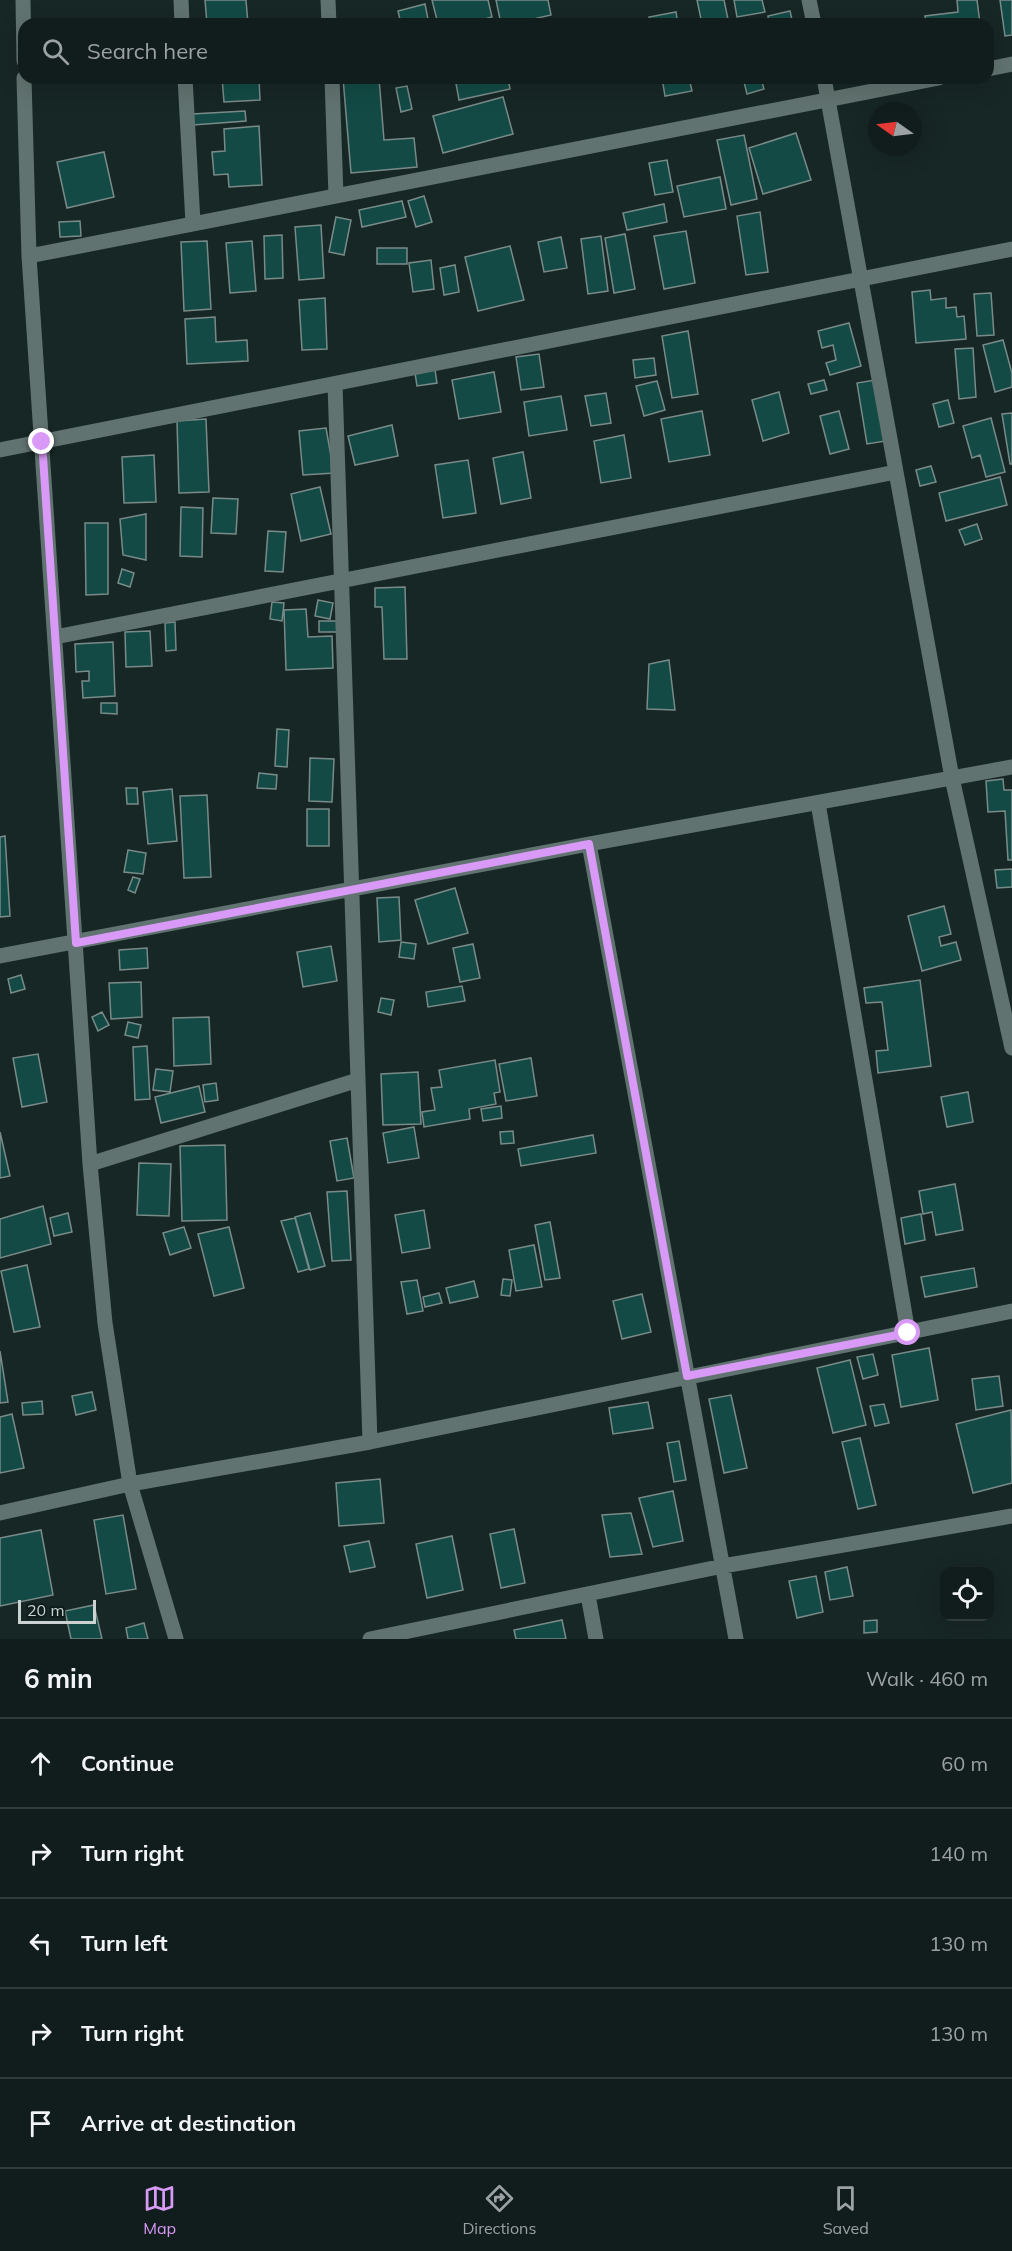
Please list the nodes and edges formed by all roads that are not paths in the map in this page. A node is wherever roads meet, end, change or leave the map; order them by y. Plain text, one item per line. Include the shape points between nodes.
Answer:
1 (22, 0) edge
2 (181, 0) edge
3 (328, 0) edge
4 (809, 0) edge
5 (23, 18) edge
6 (182, 18) edge
7 (329, 18) edge
8 (813, 18) edge
9 (1012, 64) edge
10 (994, 68) edge
11 (24, 84) edge
12 (185, 84) edge
13 (332, 84) edge
14 (825, 84) edge
15 (909, 84) edge
16 (828, 100) junction
17 (336, 196) junction
18 (193, 224) junction
19 (1012, 249) edge
20 (29, 256) junction
21 (861, 279) junction
22 (335, 384) junction
23 (42, 442) junction
24 (0, 450) edge
25 (896, 472) junction
26 (340, 580) junction
27 (55, 637) junction
28 (1012, 767) edge
29 (952, 778) junction
30 (818, 803) junction
31 (589, 844) junction
32 (351, 891) junction
33 (76, 943) junction
34 (0, 956) edge
35 (1012, 1048) edge
36 (358, 1080) junction
37 (90, 1164) junction
38 (1012, 1311) edge
39 (908, 1333) junction
40 (687, 1376) junction
41 (370, 1442) junction
42 (130, 1484) junction
43 (0, 1513) edge
44 (1012, 1516) edge
45 (723, 1566) junction
46 (588, 1595) junction
47 (176, 1639) edge
48 (370, 1639) edge
49 (596, 1639) edge
50 (736, 1639) edge

1 - 5 street
2 - 6 street
3 - 7 street
4 - 8 street
9 - 10 street
11 - 20 street
12 - 18 street
13 - 17 street
14 - 16 street
15 - 16 street
16 - 17 street
16 - 21 street
17 - 18 street
18 - 20 street
19 - 21 street
20 - 23 street
21 - 22 street
21 - 25 street
22 - 23 street
22 - 26 street
23 - 24 street
23 - 27 street
25 - 26 street
25 - 29 street
26 - 27 street
26 - 32 street
27 - 33 street
28 - 29 street
29 - 30 street
29 - 35 street
30 - 31 street
30 - 39 street
31 - 32 street
31 - 40 street
32 - 33 street
32 - 36 street
33 - 34 street
33 - 37 street
36 - 37 street
36 - 41 street
37 - 42 street via 105,1323
38 - 39 street
39 - 40 street
40 - 41 street
40 - 45 street
41 - 42 street
42 - 43 street
42 - 47 street
44 - 45 street
45 - 46 street
45 - 50 street
46 - 48 street
46 - 49 street

